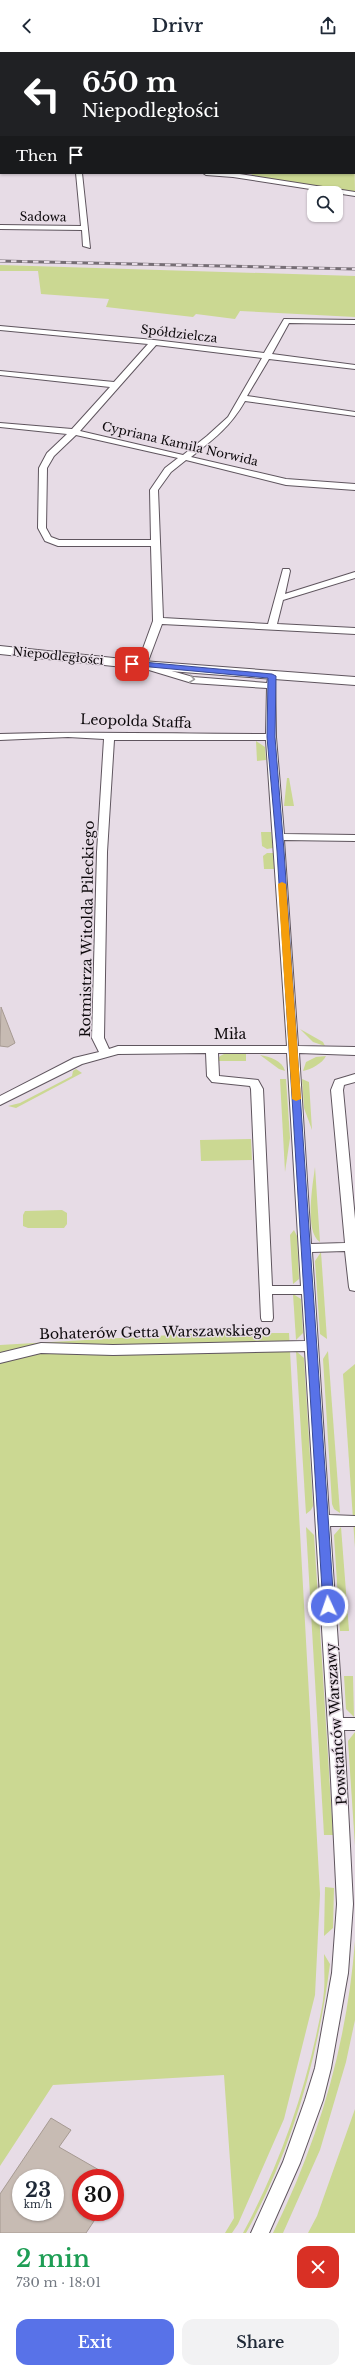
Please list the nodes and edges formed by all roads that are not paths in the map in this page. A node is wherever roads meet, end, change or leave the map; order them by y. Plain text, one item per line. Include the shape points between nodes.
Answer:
1 (79, 174) edge
2 (220, 174) edge
3 (355, 194) edge
4 (0, 227) edge
5 (85, 228) junction
6 (87, 246) dead end
7 (355, 322) edge
8 (0, 328) edge
9 (154, 342) junction
10 (265, 357) junction
11 (355, 367) edge
12 (0, 373) edge
13 (116, 386) junction
14 (242, 398) junction
15 (355, 414) edge
16 (0, 425) edge
17 (74, 432) junction
18 (184, 458) junction
19 (355, 487) edge
20 (156, 543) junction
21 (286, 571) dead end
22 (355, 575) edge
23 (280, 598) junction
24 (158, 621) junction
25 (272, 627) junction
26 (355, 631) edge
27 (0, 650) edge
28 (142, 665) junction
29 (272, 681) junction
30 (355, 681) edge
31 (0, 737) edge
32 (109, 737) junction
33 (271, 737) junction
34 (279, 838) junction
35 (355, 838) edge
36 (212, 1049) junction
37 (292, 1050) junction
38 (355, 1051) edge
39 (105, 1052) junction
40 (355, 1078) edge
41 (0, 1101) edge
42 (352, 1247) junction
43 (306, 1248) junction
44 (355, 1287) edge
45 (267, 1290) junction
46 (308, 1290) junction
47 (267, 1318) dead end
48 (312, 1346) junction
49 (0, 1358) edge
50 (323, 1520) junction
51 (355, 1521) edge
52 (336, 1724) junction
53 (355, 1724) edge
54 (260, 2233) edge

1 - 5 street, Sadowa
2 - 3 street
4 - 5 street, Sadowa
5 - 6 street, Sadowa
7 - 10 street via 287,321
8 - 9 street, Spółdzielcza
9 - 10 street, Spółdzielcza
9 - 13 street
10 - 11 street, Spółdzielcza
10 - 14 street
12 - 13 street
13 - 17 street
14 - 15 street
14 - 18 street via 231,418
16 - 17 street, Cypriana Kamila Norwida
17 - 18 street, Cypriana Kamila Norwida
17 - 20 street via 50,455 44,468 42,528 48,539 58,543 77,544
18 - 19 street, Cypriana Kamila Norwida via 286,482
18 - 20 street via 159,480 154,490
20 - 24 street
21 - 23 street
22 - 23 street
23 - 25 street
24 - 25 street
24 - 28 street
25 - 26 street
27 - 28 street, Niepodległości
28 - 29 street, Niepodległości
29 - 30 street, Niepodległości
29 - 33 street, Powstańców Warszawy
31 - 32 street, Leopolda Staffa via 55,733
32 - 33 street, Leopolda Staffa
32 - 39 street, Rotmistrza Witolda Pileckiego via 102,852 98,1038
33 - 34 street, Powstańców Warszawy
34 - 35 street
34 - 37 street, Powstańców Warszawy
36 - 37 street, Miła
36 - 39 street, Miła
36 - 45 street via 213,1076 216,1079 246,1080 254,1082 256,1089
37 - 38 street, Miła
37 - 43 street, Powstańców Warszawy
39 - 41 street, Rotmistrza Witolda Pileckiego via 78,1061
40 - 42 street via 339,1083 337,1090
42 - 43 street
42 - 44 street
43 - 46 street, Powstańców Warszawy
45 - 46 street
45 - 47 street
46 - 48 street, Powstańców Warszawy
48 - 49 street, Bohaterów Getta Warszawskiego via 113,1350 41,1348
48 - 50 street, Powstańców Warszawy
50 - 51 street
50 - 52 street, Powstańców Warszawy
52 - 53 street
52 - 54 street, Powstańców Warszawy via 345,1904 340,1973 332,2029 314,2100 291,2163

